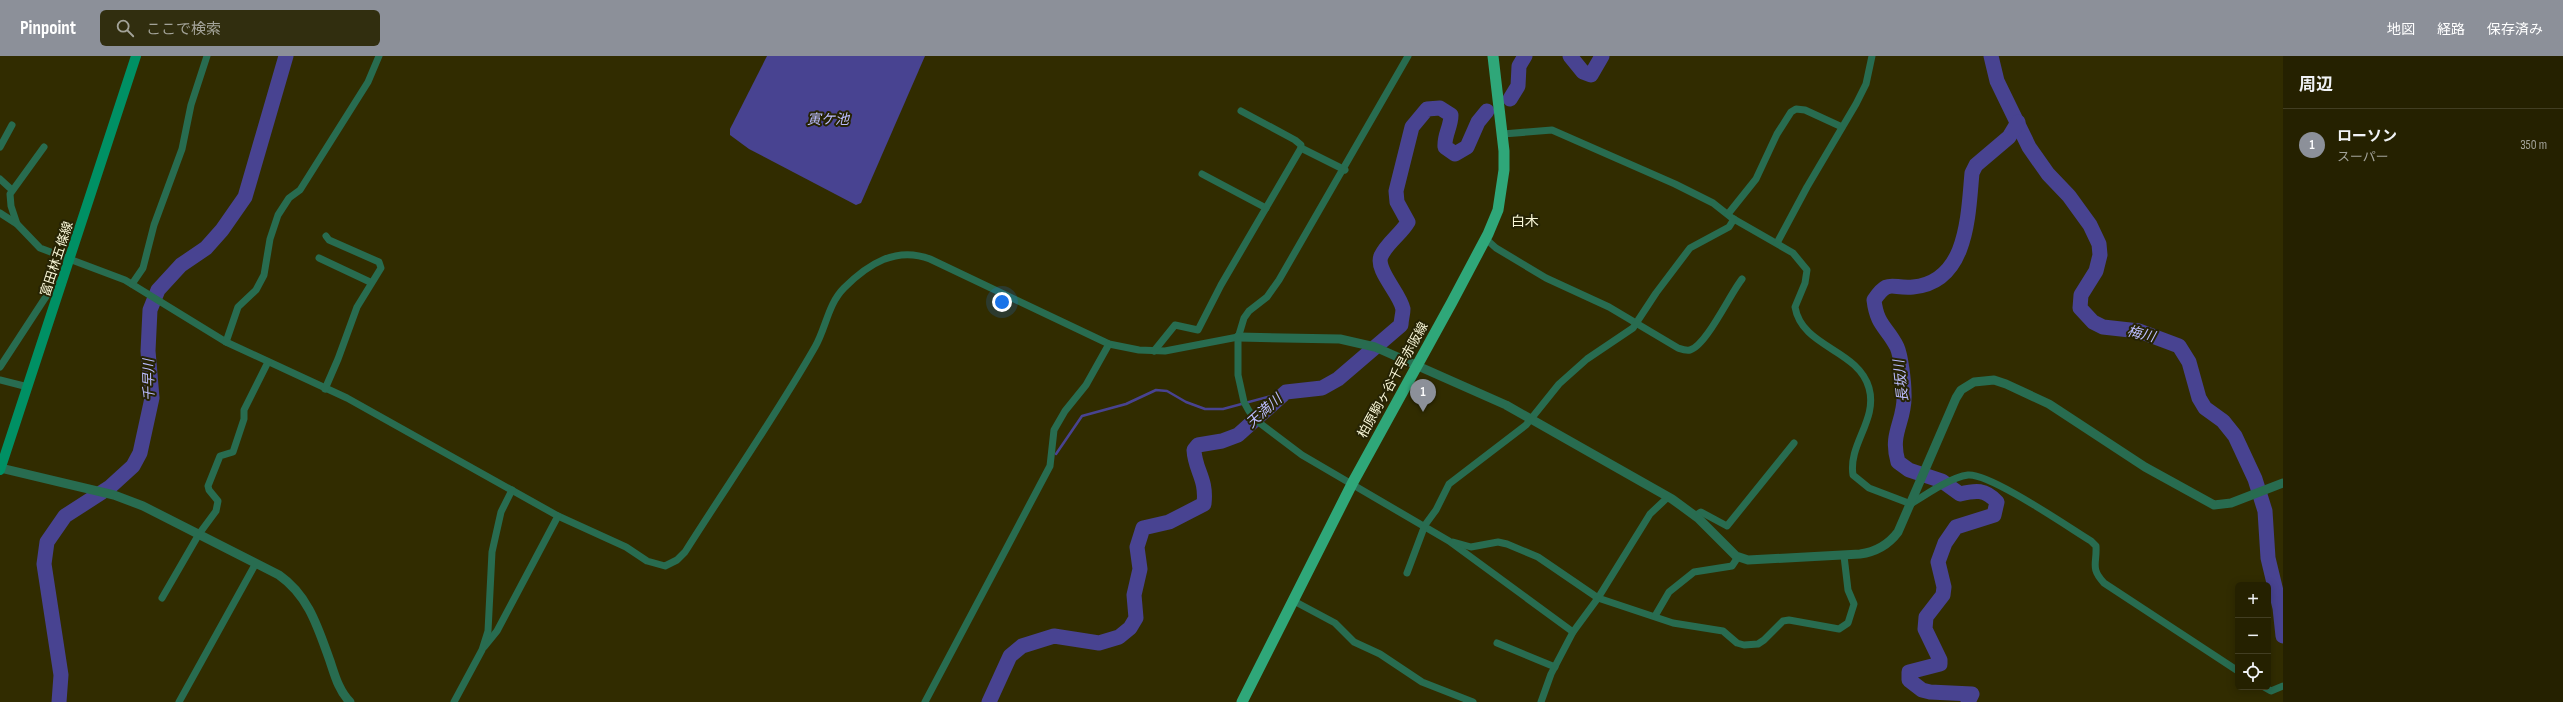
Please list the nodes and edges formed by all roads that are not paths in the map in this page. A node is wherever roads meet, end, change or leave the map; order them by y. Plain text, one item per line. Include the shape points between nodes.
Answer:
1 (136, 56) edge
2 (207, 56) edge
3 (379, 56) edge
4 (1408, 56) edge
5 (1493, 56) edge
6 (1872, 56) edge
7 (1241, 111) dead end
8 (12, 125) dead end
9 (1842, 127) junction
10 (1503, 134) junction
11 (44, 146) dead end
12 (0, 147) edge
13 (1301, 148) junction
14 (1345, 170) junction
15 (1202, 174) dead end
16 (0, 179) edge
17 (12, 190) junction
18 (1266, 208) junction
19 (0, 213) edge
20 (1728, 214) junction
21 (1734, 219) junction
22 (17, 224) junction
23 (326, 236) dead end
24 (1486, 239) junction
25 (1777, 244) junction
26 (319, 258) dead end
27 (71, 259) junction
28 (1742, 278) dead end
29 (370, 282) junction
30 (62, 284) junction
31 (135, 286) junction
32 (1636, 324) junction
33 (1238, 336) junction
34 (226, 342) junction
35 (1109, 344) junction
36 (1154, 351) junction
37 (268, 362) junction
38 (1416, 366) junction
39 (0, 368) edge
40 (0, 380) edge
41 (28, 387) junction
42 (325, 389) junction
43 (1532, 420) junction
44 (1794, 443) dead end
45 (0, 469) edge
46 (1353, 482) junction
47 (2281, 484) edge
48 (512, 490) junction
49 (1668, 497) junction
50 (1910, 504) junction
51 (558, 516) junction
52 (1695, 516) junction
53 (1424, 525) junction
54 (199, 534) junction
55 (1449, 541) junction
56 (1738, 556) junction
57 (1844, 556) junction
58 (256, 563) junction
59 (1407, 573) dead end
60 (162, 598) dead end
61 (1598, 598) junction
62 (1292, 600) junction
63 (1655, 616) junction
64 (1573, 632) junction
65 (1497, 643) dead end
66 (482, 650) junction
67 (1555, 667) junction
68 (2235, 669) edge
69 (2280, 687) edge
70 (2269, 690) edge
71 (179, 702) edge
72 (350, 702) edge
73 (454, 702) edge
74 (925, 702) edge
75 (1242, 702) edge
76 (1473, 702) edge
77 (1541, 702) edge

1 - 27 main road, 富田林五條線
2 - 31 street via 182,149
3 - 34 street via 368,82 300,190 289,198 278,215 270,239 264,275 256,290 238,307
4 - 14 street
5 - 10 main road, 柏原駒ヶ谷千早赤阪線
6 - 9 street via 1866,84
7 - 13 street via 1295,140
8 - 12 street
9 - 20 street via 1805,110 1796,109 1791,112 1777,134 1756,178
9 - 25 street
10 - 20 street via 1552,130 1675,184 1713,203
10 - 24 main road, 柏原駒ヶ谷千早赤阪線 via 1502,190 1498,210
11 - 17 street
13 - 14 street
13 - 18 street
14 - 33 street via 1279,280 1267,297 1249,310
15 - 18 street
16 - 17 street
17 - 22 street via 11,206
18 - 36 street via 1198,330 1175,325
19 - 22 street
20 - 21 street
21 - 25 street
21 - 32 street via 1729,227 1690,248
22 - 27 street via 40,248
23 - 29 street via 329,240 379,262 380,268
24 - 32 street via 1496,248 1546,278 1609,307
24 - 38 main road, 柏原駒ヶ谷千早赤阪線
25 - 50 street via 1800,259 1807,270 1805,283 1795,307 1800,323 1819,341 1845,356 1860,370 1869,387 1872,405 1850,462 1853,475 1869,488
26 - 29 street
27 - 30 main road, 富田林五條線
27 - 31 street
28 - 32 street via 1707,334 1696,347 1688,351 1678,348 1650,329
29 - 42 street via 357,306
30 - 39 street via 56,284 49,292
30 - 41 main road, 富田林五條線
31 - 34 street
32 - 43 street via 1601,348 1559,384
33 - 36 street
33 - 38 street via 1350,340 1375,347
33 - 46 street via 1238,375 1244,402 1249,411 1302,455
34 - 37 street
35 - 36 street
35 - 51 street via 930,259 915,255 889,256 872,264 838,296 815,347 685,552 677,560 665,566 656,564 626,547
35 - 74 street via 1086,385 1065,411 1054,430 1050,466
37 - 42 street
37 - 54 street via 244,410 244,419 233,452 220,456 208,486 218,501 216,511
38 - 43 street via 1494,399
38 - 46 main road, 柏原駒ヶ谷千早赤阪線
40 - 41 street
41 - 45 main road, 富田林五條線
42 - 48 street via 397,425
43 - 49 street
43 - 53 street via 1454,478
44 - 52 street via 1727,526 1701,512
45 - 54 street via 114,495 143,506
46 - 53 street
46 - 62 main road, 柏原駒ヶ谷千早赤阪線
47 - 50 street via 2231,503 2214,505 2145,467 2049,404 1994,380 1974,382 1961,390
48 - 51 street
48 - 66 street via 501,512 493,546 488,631
49 - 52 street
49 - 61 street via 1650,514
50 - 57 street via 1898,532 1888,543 1870,553
50 - 68 street via 1967,475 1988,479 2091,541 2096,546 2096,573 2104,583
51 - 66 street via 497,631
52 - 56 street
53 - 55 street
53 - 59 street
54 - 58 street
54 - 60 street
55 - 61 street via 1471,546 1498,542 1507,544 1538,557
55 - 64 street
56 - 57 street via 1758,561
56 - 63 street via 1732,566 1694,572 1669,592
57 - 63 street via 1848,590 1854,604 1848,623 1839,629 1789,620 1784,621 1758,644 1744,645 1737,643 1723,631 1674,623
58 - 71 street
58 - 72 street via 290,583 302,596 313,615 336,681
61 - 63 street
61 - 64 street
62 - 75 main road, 柏原駒ヶ谷千早赤阪線
62 - 76 street via 1335,623 1354,642 1387,658 1422,682
64 - 67 street
65 - 67 street
66 - 73 street
67 - 77 street
69 - 70 street

